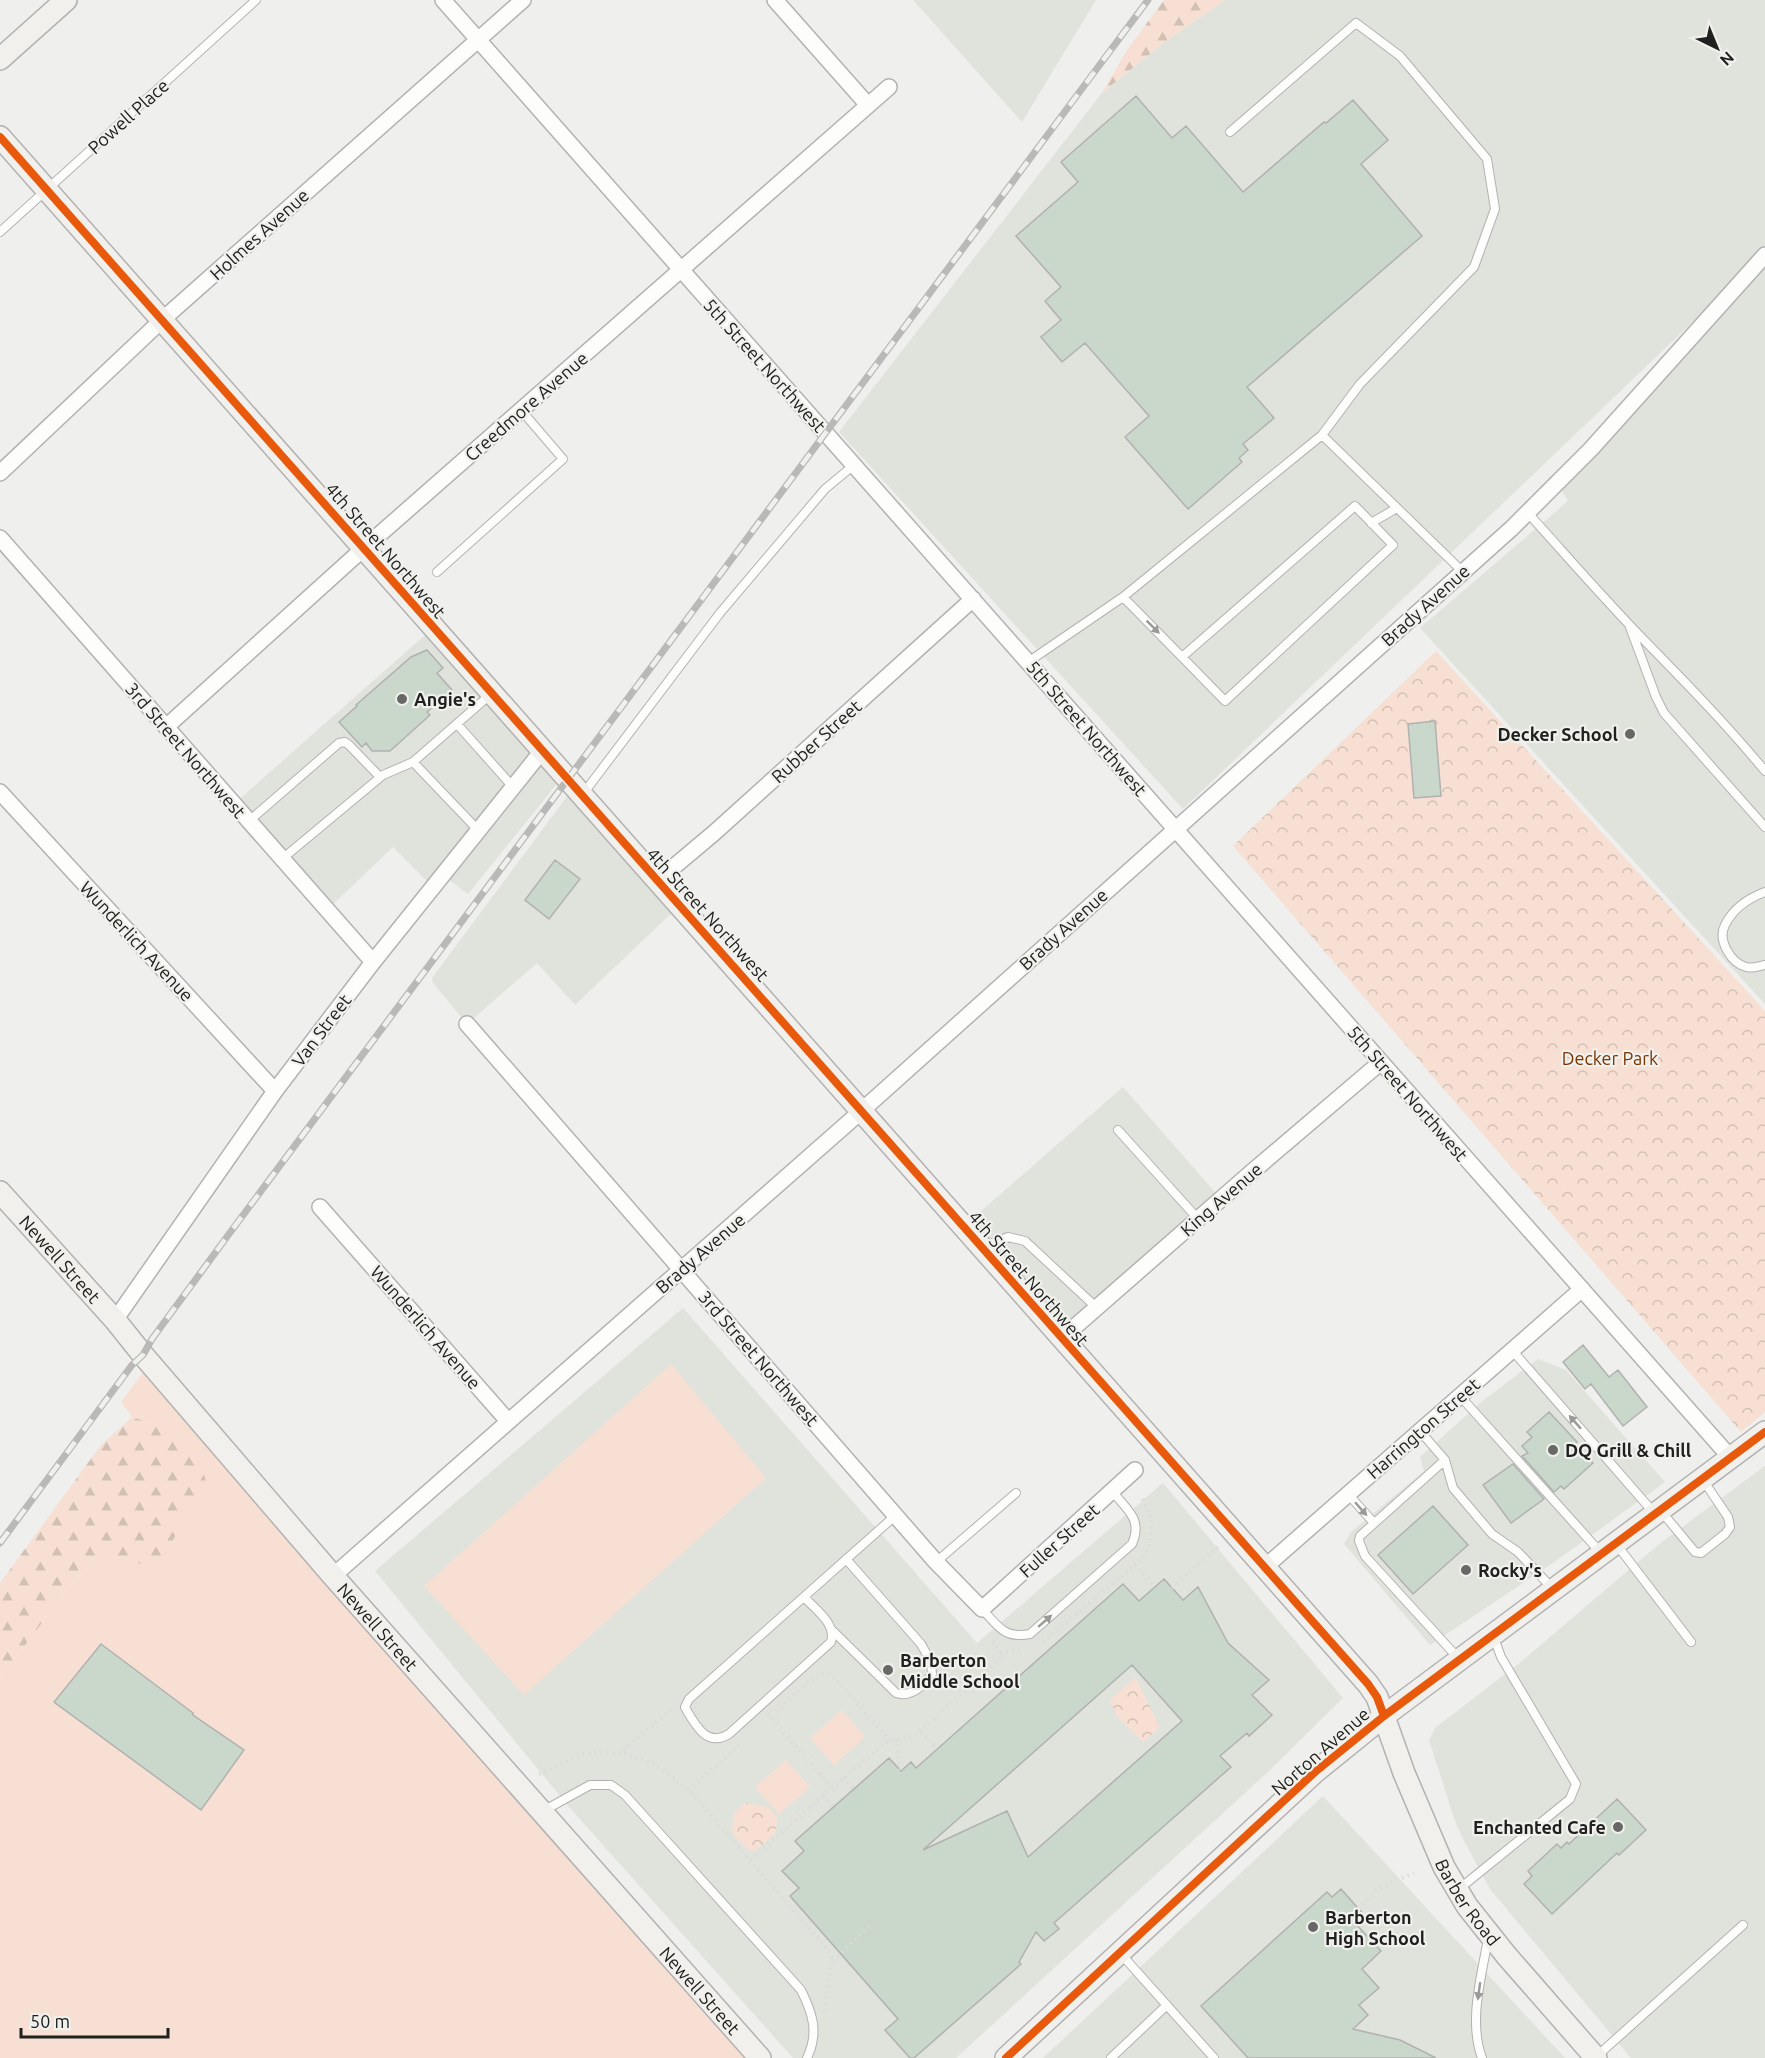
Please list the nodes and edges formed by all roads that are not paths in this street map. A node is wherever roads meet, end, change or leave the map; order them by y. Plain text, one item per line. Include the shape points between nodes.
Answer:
1 (66, 0) edge
2 (256, 0) edge
3 (443, 0) edge
4 (522, 0) edge
5 (775, 0) edge
6 (477, 39) junction
7 (0, 59) edge
8 (888, 87) dead end
9 (867, 104) junction
10 (1230, 132) dead end
11 (0, 137) edge
12 (46, 190) junction
13 (0, 232) edge
14 (1765, 255) edge
15 (681, 270) junction
16 (162, 320) junction
17 (521, 410) junction
18 (1322, 435) junction
19 (854, 465) junction
20 (0, 473) edge
21 (1397, 508) junction
22 (1527, 512) junction
23 (1371, 523) junction
24 (0, 538) edge
25 (364, 548) junction
26 (437, 572) dead end
27 (1463, 572) junction
28 (1123, 597) junction
29 (973, 599) junction
30 (1629, 623) junction
31 (1182, 657) junction
32 (1028, 662) junction
33 (492, 693) junction
34 (457, 724) junction
35 (166, 727) junction
36 (542, 751) junction
37 (412, 762) junction
38 (1765, 771) edge
39 (380, 777) junction
40 (513, 788) junction
41 (0, 792) edge
42 (582, 795) junction
43 (249, 821) junction
44 (1765, 827) edge
45 (1175, 829) junction
46 (479, 831) junction
47 (282, 859) junction
48 (658, 880) junction
49 (1765, 892) edge
50 (373, 962) junction
51 (1765, 965) edge
52 (467, 1024) dead end
53 (1381, 1062) junction
54 (275, 1091) junction
55 (862, 1110) junction
56 (1118, 1130) dead end
57 (0, 1192) edge
58 (320, 1207) dead end
59 (1198, 1219) junction
60 (985, 1250) junction
61 (681, 1270) junction
62 (1581, 1289) junction
63 (1097, 1308) junction
64 (116, 1320) junction
65 (1062, 1338) junction
66 (1512, 1350) junction
67 (1460, 1396) junction
68 (508, 1421) junction
69 (1420, 1431) junction
70 (1765, 1432) edge
71 (1730, 1457) junction
72 (1445, 1460) junction
73 (1135, 1470) dead end
74 (1702, 1479) junction
75 (1112, 1491) junction
76 (1016, 1494) dead end
77 (1348, 1494) junction
78 (1657, 1512) junction
79 (896, 1515) junction
80 (1374, 1523) junction
81 (1609, 1549) junction
82 (846, 1559) junction
83 (936, 1562) junction
84 (1265, 1567) junction
85 (333, 1576) junction
86 (1554, 1590) junction
87 (804, 1597) junction
88 (982, 1609) junction
89 (832, 1630) junction
90 (1493, 1634) junction
91 (1691, 1642) dead end
92 (1460, 1660) junction
93 (1384, 1716) junction
94 (542, 1812) junction
95 (1458, 1890) junction
96 (1743, 1925) dead end
97 (1489, 1934) junction
98 (1120, 1953) junction
99 (1167, 2005) junction
100 (760, 2058) edge
101 (807, 2058) edge
102 (1006, 2058) edge
103 (1111, 2058) edge
104 (1214, 2058) edge
105 (1482, 2058) edge
106 (1596, 2058) edge

1 - 7 street
2 - 12 lane, Powell Place
3 - 6 street, 5th Street Northwest
4 - 6 street, Holmes Avenue
5 - 9 street
6 - 15 street, 5th Street Northwest
6 - 16 street, Holmes Avenue
8 - 9 street, Creedmore Avenue
9 - 15 street, Creedmore Avenue
10 - 18 lane via 1356,23 1400,56 1487,159 1496,209 1474,267 1360,384
11 - 12 street, 4th Street Northwest
12 - 13 lane, Powell Place
12 - 16 street, 4th Street Northwest
14 - 22 street, Brady Avenue via 1591,449
15 - 17 street, Creedmore Avenue
15 - 19 street, 5th Street Northwest
16 - 20 street, Holmes Avenue
16 - 25 street, 4th Street Northwest
17 - 25 street, Creedmore Avenue
17 - 26 lane via 563,459
18 - 21 lane
18 - 28 lane
19 - 29 street, 5th Street Northwest
19 - 42 lane via 825,489 720,613
21 - 23 lane
21 - 27 lane
22 - 27 street, Brady Avenue
22 - 30 lane
23 - 31 lane via 1354,506
23 - 31 lane via 1393,545 1225,701
24 - 35 street, 3rd Street Northwest
25 - 33 street, 4th Street Northwest
25 - 35 street, Creedmore Avenue
27 - 45 street, Brady Avenue
28 -> 31 lane
28 - 32 lane
29 - 32 street, 5th Street Northwest
29 - 48 street, Rubber Street
30 - 38 lane
30 - 44 lane via 1664,713
32 - 45 street, 5th Street Northwest
33 - 34 lane
33 - 36 street, 4th Street Northwest
34 - 37 lane
34 - 40 lane
35 - 43 street, 3rd Street Northwest
36 - 40 street, Van Street
36 - 42 street, 4th Street Northwest
37 - 39 lane
37 - 46 lane
39 - 43 lane via 349,745 339,743
39 - 47 lane
40 - 46 street, Van Street
41 - 54 street, Wunderlich Avenue
42 - 48 street, 4th Street Northwest
43 - 47 street, 3rd Street Northwest
45 - 53 street, 5th Street Northwest
45 - 55 street, Brady Avenue
46 - 50 street, Van Street
47 - 50 street, 3rd Street Northwest
48 - 55 street, 4th Street Northwest
49 - 51 lane via 1738,907 1723,927 1724,947 1736,962 1748,968
50 - 54 street, Van Street
52 - 61 street, 3rd Street Northwest
53 - 59 street, King Avenue
53 - 62 street, 5th Street Northwest
54 - 64 street, Van Street
55 - 60 street, 4th Street Northwest
55 - 61 street, Brady Avenue
56 - 59 lane
57 - 64 street, Newell Street
58 - 68 street, Wunderlich Avenue
59 - 63 street, King Avenue
60 - 63 lane via 1008,1237 1025,1241
60 - 65 street, 4th Street Northwest
61 - 68 street, Brady Avenue
61 - 79 street, 3rd Street Northwest
62 - 66 street, Harrington Street
62 - 71 street, 5th Street Northwest
63 - 65 street, King Avenue
64 - 85 street, Newell Street
65 - 84 street, 4th Street Northwest
66 - 67 street, Harrington Street
78 -> 66 lane
67 - 69 street, Harrington Street
67 - 81 lane
68 - 85 street, Brady Avenue
69 - 72 lane
69 - 77 street, Harrington Street
70 - 71 street, Norton Avenue
71 - 74 street, Norton Avenue
72 - 80 lane
72 - 86 lane via 1453,1488 1492,1534 1518,1552
73 - 75 street, Fuller Street
74 - 78 street, Norton Avenue
74 - 78 lane via 1728,1517 1730,1527 1701,1552 1695,1552
75 - 88 street, Fuller Street
88 -> 75 lane via 1004,1632 1017,1637 1030,1635 1132,1544 1136,1521
76 - 83 lane
77 -> 80 lane
77 - 84 street, Harrington Street
78 - 81 street, Norton Avenue
79 - 82 lane
79 - 83 street, 3rd Street Northwest
80 - 92 lane via 1360,1536 1365,1556
81 - 86 street, Norton Avenue
81 - 91 lane
82 - 87 lane
82 - 89 lane via 921,1644 931,1662 932,1674 915,1691 896,1693
83 - 88 street, 3rd Street Northwest
84 - 93 street, 4th Street Northwest via 1368,1684
85 - 94 street, Newell Street
86 - 90 street, Norton Avenue
87 - 89 lane
87 - 89 lane via 689,1699 685,1707 700,1729 714,1740 729,1734 825,1649 833,1636
90 - 92 street, Norton Avenue
90 - 95 lane via 1501,1657 1576,1785 1570,1799
92 - 93 street, Norton Avenue
93 - 95 street, Barber Road via 1444,1867
93 - 98 street, Norton Avenue via 1315,1773
94 - 100 street, Newell Street
94 - 101 lane via 590,1785 611,1785 625,1795 801,1990 815,2031
95 - 97 street, Barber Road
96 - 106 lane
97 -> 105 lane via 1476,2023 1476,2042
97 - 106 street, Barber Road
98 - 99 lane
98 - 102 street, Norton Avenue
99 - 103 lane
99 - 104 lane

